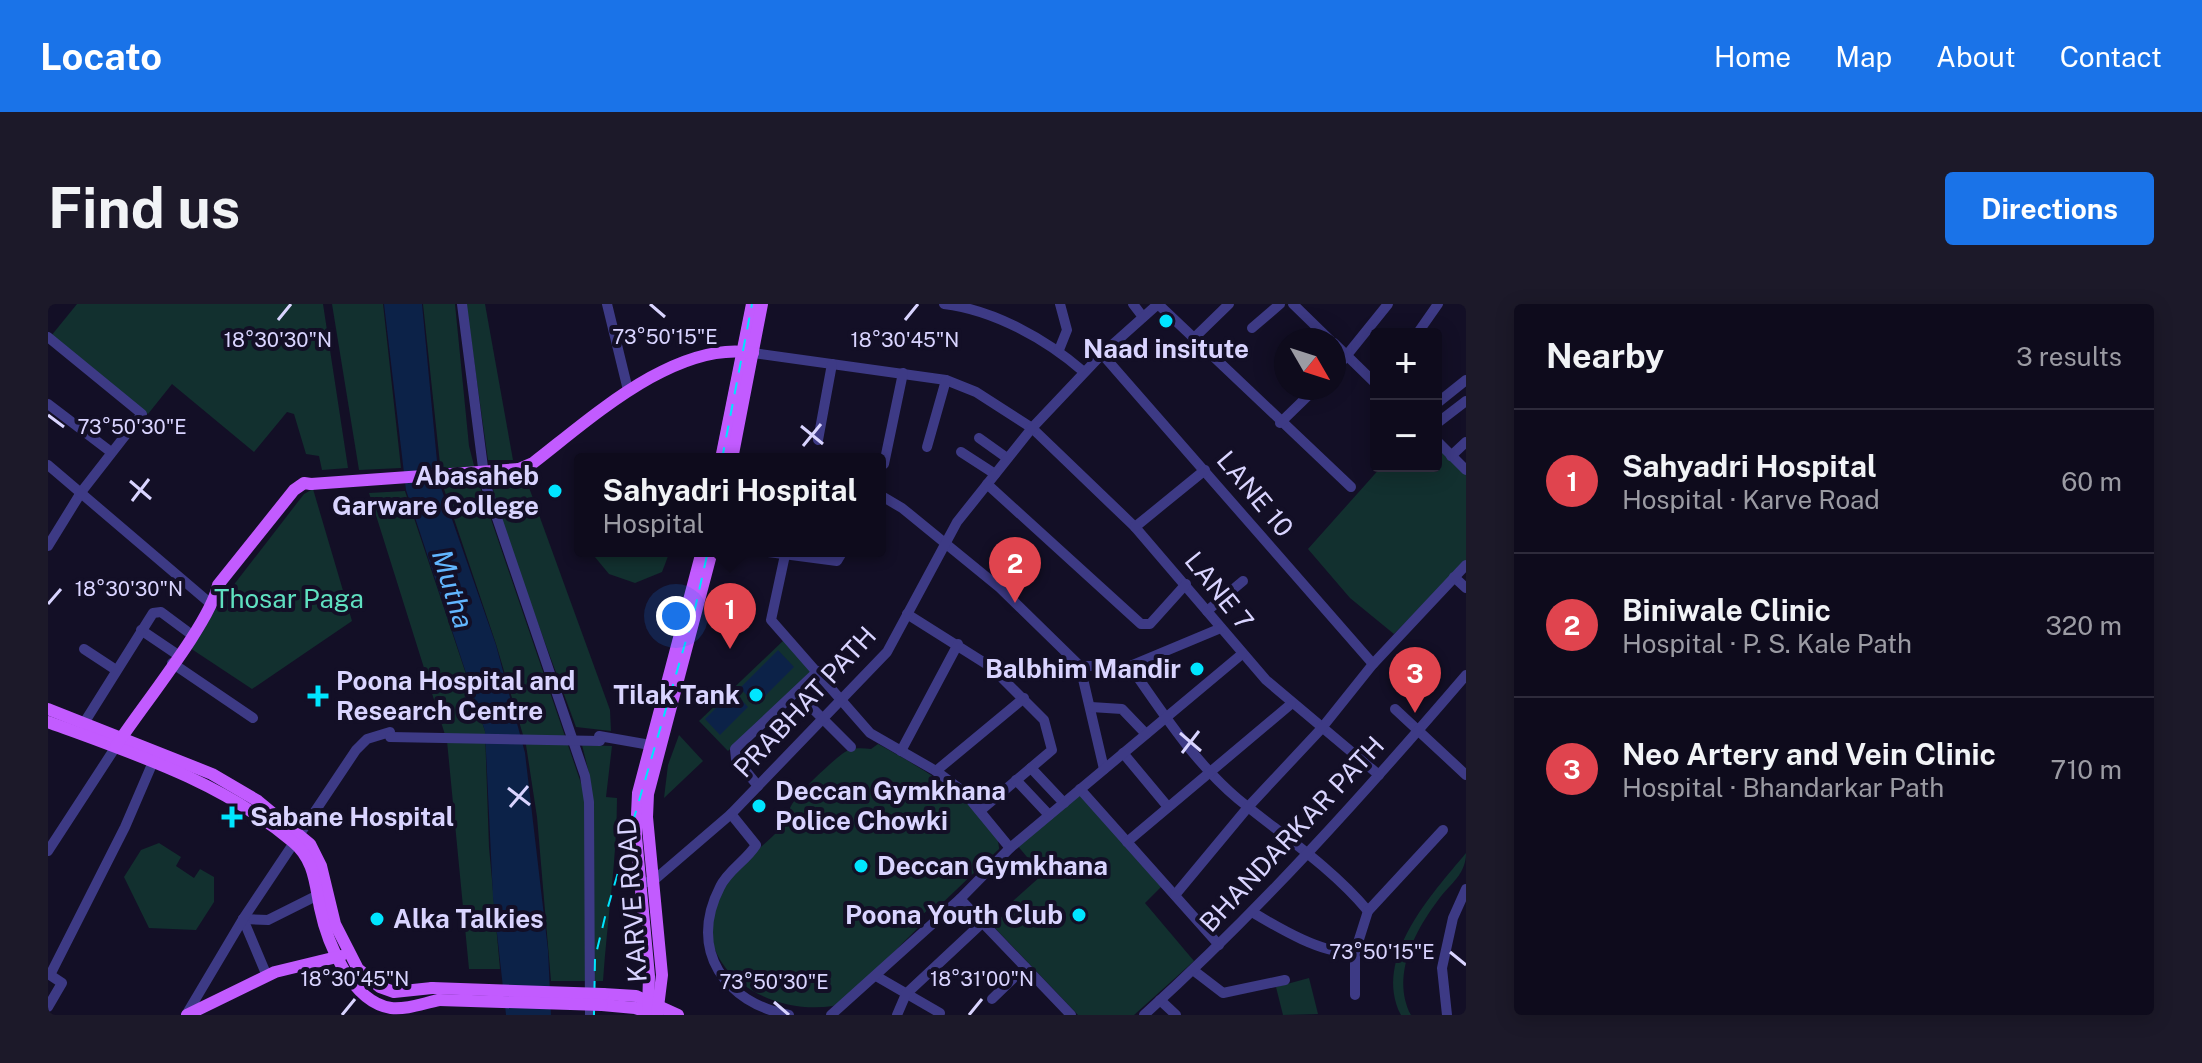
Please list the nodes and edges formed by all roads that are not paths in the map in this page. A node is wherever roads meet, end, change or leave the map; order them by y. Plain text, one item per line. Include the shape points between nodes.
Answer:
1 (462, 304) edge
2 (607, 304) edge
3 (752, 304) edge
4 (762, 304) edge
5 (944, 304) edge
6 (992, 304) edge
7 (1060, 304) edge
8 (1133, 304) edge
9 (1158, 304) edge
10 (1229, 304) edge
11 (1280, 304) edge
12 (1293, 304) edge
13 (1388, 304) edge
14 (1438, 304) edge
15 (1143, 317) junction
16 (997, 318) junction
17 (1252, 328) dead end
18 (1318, 328) edge
19 (1421, 328) edge
20 (48, 337) edge
21 (1193, 339) junction
22 (1059, 350) junction
23 (748, 352) junction
24 (1102, 354) junction
25 (1348, 357) joint
26 (832, 364) junction
27 (1084, 372) junction
28 (903, 373) junction
29 (1370, 378) edge
30 (946, 380) junction
31 (1466, 380) edge
32 (628, 390) junction
33 (1304, 400) edge
34 (1441, 400) edge
35 (1466, 401) edge
36 (48, 404) edge
37 (1442, 419) edge
38 (1280, 423) junction
39 (1032, 428) junction
40 (979, 438) dead end
41 (818, 440) dead end
42 (1466, 442) edge
43 (1442, 446) edge
44 (927, 447) dead end
45 (111, 452) junction
46 (961, 452) dead end
47 (723, 453) edge
48 (733, 453) edge
49 (886, 454) edge
50 (1451, 456) junction
51 (1007, 458) junction
52 (48, 465) edge
53 (1205, 470) junction
54 (1466, 470) edge
55 (995, 474) junction
56 (987, 484) junction
57 (1351, 487) dead end
58 (82, 491) junction
59 (886, 499) edge
60 (1135, 527) junction
61 (945, 542) junction
62 (48, 546) edge
63 (701, 557) edge
64 (711, 557) edge
65 (785, 557) edge
66 (1466, 565) edge
67 (1454, 577) junction
68 (1243, 581) dead end
69 (1186, 584) junction
70 (1466, 588) edge
71 (213, 599) junction
72 (1207, 611) junction
73 (907, 614) junction
74 (1221, 628) junction
75 (141, 630) junction
76 (192, 635) junction
77 (958, 644) junction
78 (84, 649) dead end
79 (1242, 654) junction
80 (175, 659) junction
81 (1373, 664) junction
82 (1080, 666) junction
83 (1130, 666) junction
84 (116, 670) junction
85 (818, 671) junction
86 (1465, 678) edge
87 (1024, 698) junction
88 (803, 699) dead end
89 (843, 701) junction
90 (1291, 704) junction
91 (1091, 707) junction
92 (48, 709) edge
93 (1395, 709) dead end
94 (253, 718) dead end
95 (1167, 719) junction
96 (823, 720) junction
97 (48, 722) edge
98 (84, 723) junction
99 (1321, 729) junction
100 (1418, 731) junction
101 (1146, 734) junction
102 (117, 744) junction
103 (851, 747) dead end
104 (653, 748) junction
105 (901, 751) junction
106 (1123, 753) junction
107 (153, 762) junction
108 (1031, 768) junction
109 (1104, 769) junction
110 (1210, 770) junction
111 (936, 771) junction
112 (1379, 775) junction
113 (1466, 775) edge
114 (1016, 780) junction
115 (758, 786) junction
116 (1080, 789) junction
117 (1064, 803) junction
118 (1249, 806) junction
119 (1168, 807) junction
120 (980, 811) junction
121 (731, 814) junction
122 (1049, 815) junction
123 (1443, 830) dead end
124 (297, 838) junction
125 (1127, 842) junction
126 (1010, 848) junction
127 (48, 851) edge
128 (1307, 855) junction
129 (647, 882) junction
130 (1466, 889) edge
131 (318, 895) junction
132 (1175, 895) junction
133 (960, 899) junction
134 (1368, 911) junction
135 (1252, 912) junction
136 (243, 919) junction
137 (982, 923) junction
138 (1219, 945) junction
139 (1355, 952) junction
140 (344, 960) junction
141 (1025, 967) junction
142 (1193, 970) junction
143 (655, 975) junction
144 (267, 976) junction
145 (876, 976) junction
146 (1285, 980) dead end
147 (394, 992) junction
148 (435, 994) junction
149 (906, 994) junction
150 (624, 995) junction
151 (1355, 995) dead end
152 (602, 999) junction
153 (992, 999) dead end
154 (1160, 1000) junction
155 (48, 1007) edge
156 (654, 1009) edge
157 (207, 1011) edge
158 (391, 1013) edge
159 (940, 1013) dead end
160 (1065, 1013) edge
161 (187, 1015) edge
162 (590, 1015) edge
163 (678, 1015) edge
164 (789, 1015) edge
165 (831, 1015) edge
166 (897, 1015) edge
167 (1144, 1015) edge
168 (1176, 1015) edge
169 (1447, 1015) edge

1 - 162 street via 485,483 585,776
2 - 32 street
3 - 23 main road
4 - 23 main road
5 - 16 street
6 - 16 street
7 - 22 street via 1067,330
8 - 15 street
9 - 15 street, PRABHAT PATH
9 - 21 street
10 - 21 street
11 - 17 street
12 - 18 street
13 - 25 street
14 - 19 street
15 - 24 street, PRABHAT PATH
16 - 22 street
20 - 45 street via 142,414
21 - 38 street
22 - 27 street
23 - 26 street, LANE 7
23 - 32 main road via 667,368
23 - 47 main road
23 - 48 main road
24 - 27 street, PRABHAT PATH
24 - 53 street, LANE 10
25 - 29 street
26 - 28 street, LANE 7
26 - 41 street
27 - 39 street, PRABHAT PATH
28 - 30 street, LANE 7
28 - 49 street
30 - 39 street, LANE 7 via 976,392
30 - 44 street
31 - 34 street
32 - 71 main road, bridge via 519,469 311,484
33 - 38 street
35 - 37 street
36 - 45 street
38 - 57 street
39 - 51 street, PRABHAT PATH
39 - 60 street, LANE 7
40 - 51 street
42 - 50 street
43 - 50 street
45 - 58 street
46 - 55 street
50 - 54 street
51 - 55 street, PRABHAT PATH
52 - 58 street
53 - 60 street
53 - 81 street, LANE 10
55 - 56 street, PRABHAT PATH
56 - 61 street, PRABHAT PATH
56 - 69 street via 1141,624 1150,624
58 - 62 street
58 - 71 street via 141,548
59 - 61 street
60 - 69 street, LANE 7
61 - 73 street, PRABHAT PATH
61 - 82 street
63 - 104 main road, KARVE ROAD
64 - 104 main road, KARVE ROAD via 687,657
65 - 85 street via 771,620
66 - 67 street
67 - 70 street
67 - 81 street
68 - 72 street
69 - 72 street, LANE 7
71 - 76 main road
72 - 74 street, LANE 7
73 - 77 street
73 - 89 street, PRABHAT PATH via 887,652
74 - 79 street, LANE 7
74 - 83 street
75 - 76 street via 157,611
75 - 80 street
75 - 84 street
76 - 80 main road
77 - 87 street
77 - 105 street
78 - 84 street
79 - 90 street, LANE 7
79 - 95 street
80 - 94 street
80 - 102 main road
81 - 99 street
82 - 83 street
82 - 91 street
83 - 95 street
84 - 98 street
85 - 89 street
85 - 115 street via 735,749 736,759
86 - 100 street, BHANDARKAR PATH
87 - 108 street via 1044,720 1052,750
87 - 111 street
88 - 96 street
89 - 96 street, PRABHAT PATH
89 - 105 street via 870,733
90 - 99 street, LANE 7
90 - 110 street
91 - 101 street via 1122,709
91 - 109 street
92 - 98 main road
93 - 100 street
95 - 101 street
95 - 110 street
96 - 103 street
96 - 115 street, PRABHAT PATH
97 - 102 main road
98 - 102 main road
99 - 112 street, LANE 7
99 - 118 street
100 - 112 street, BHANDARKAR PATH
100 - 113 street
101 - 106 street
102 - 107 main road
102 - 124 main road via 236,786
102 - 127 street
104 - 124 street, bridge via 600,738 387,735 362,743
104 - 129 main road, KARVE ROAD via 636,817
105 - 111 street
106 - 109 street
106 - 119 street
107 - 124 main road via 226,793
107 - 155 street via 50,975 62,983
108 - 114 street
108 - 117 street
109 - 116 street
110 - 118 street
110 - 119 street
111 - 120 street
112 - 128 street, BHANDARKAR PATH
114 - 120 street
114 - 122 street
115 - 121 street, PRABHAT PATH
116 - 117 street
116 - 125 street
117 - 122 street
118 - 128 street
118 - 132 street
119 - 125 street
120 - 126 street
121 - 129 street, PRABHAT PATH
121 - 164 street via 756,845 725,878 714,900 709,924 712,956 738,995
122 - 126 street
123 - 134 street
124 - 131 main road
124 - 136 street
124 - 140 main road via 321,866
125 - 132 street
126 - 133 street
128 - 134 street via 1343,882
128 - 135 street, BHANDARKAR PATH
129 - 143 main road, KARVE ROAD
130 - 169 street via 1453,918 1442,968
131 - 136 street via 268,920
131 - 140 main road
132 - 138 street
133 - 137 street
133 - 145 street
134 - 139 street
135 - 138 street, BHANDARKAR PATH
135 - 139 street via 1318,945
136 - 144 street
136 - 161 street
137 - 141 street
137 - 149 street
138 - 142 street, BHANDARKAR PATH
139 - 151 street
140 - 144 main road
140 - 147 main road
140 - 158 main road
141 - 153 street
141 - 160 street
142 - 146 street via 1223,993
142 - 154 street, BHANDARKAR PATH
143 - 150 main road
143 - 156 main road, KARVE ROAD
143 - 163 main road
144 - 157 main road
145 - 149 street
145 - 165 street
147 - 148 main road
147 - 158 street
148 - 152 main road, bridge
148 - 158 main road
149 - 159 street
149 - 166 street
150 - 152 main road
150 - 156 main road
152 - 156 main road
154 - 167 street, BHANDARKAR PATH
154 - 168 street
156 - 163 main road
157 - 161 main road

